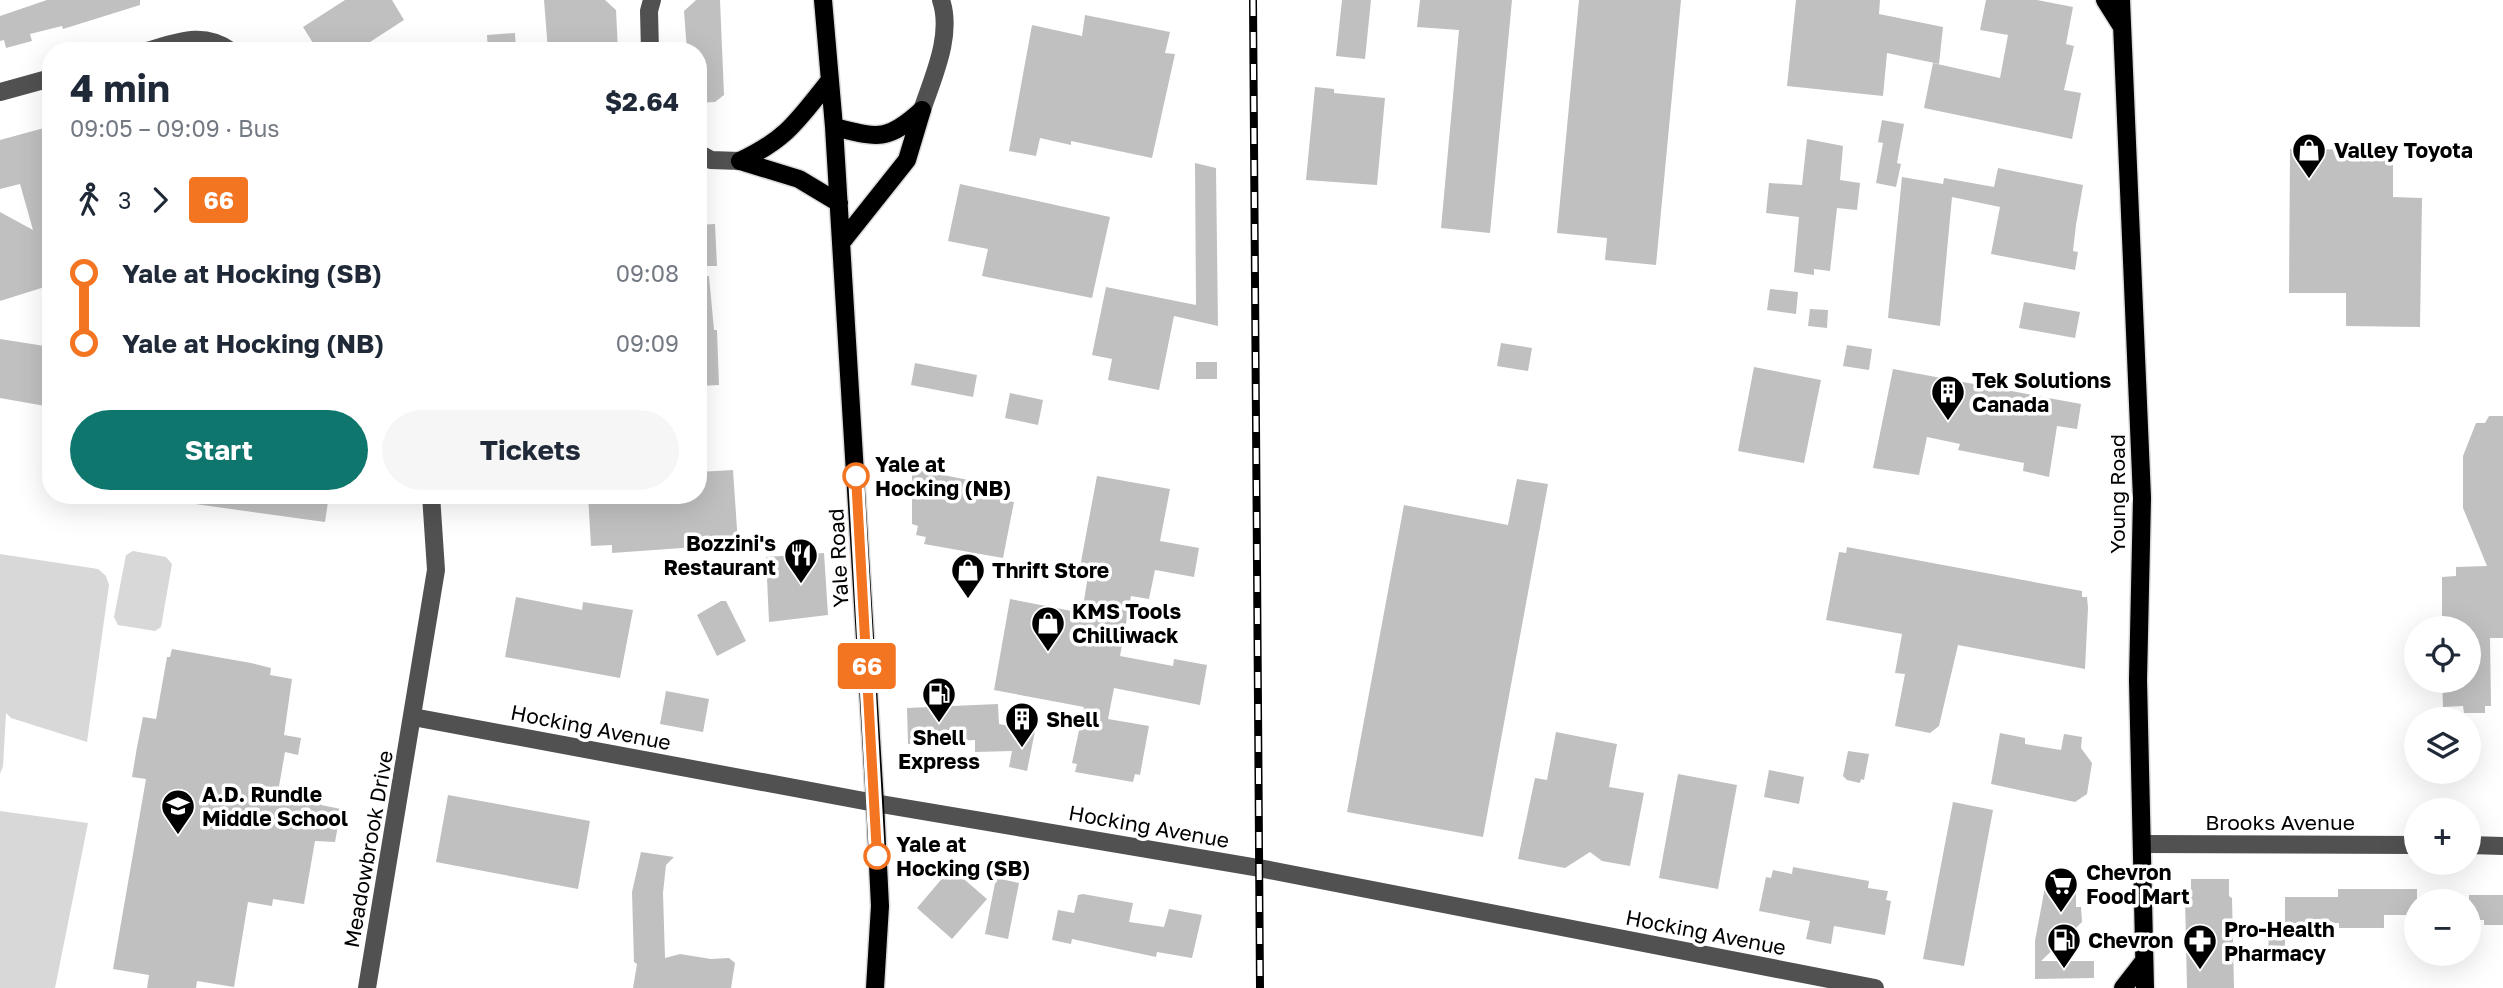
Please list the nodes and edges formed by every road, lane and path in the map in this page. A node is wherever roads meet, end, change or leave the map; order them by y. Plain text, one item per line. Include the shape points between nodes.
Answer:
1 (652, 0) edge
2 (823, 0) edge
3 (941, 0) edge
4 (2105, 0) edge
5 (2121, 0) edge
6 (2122, 27) junction
7 (178, 42) edge
8 (216, 42) edge
9 (650, 42) edge
10 (42, 80) edge
11 (830, 80) junction
12 (0, 92) edge
13 (922, 110) junction
14 (834, 127) junction
15 (707, 158) edge
16 (740, 161) junction
17 (839, 203) junction
18 (841, 243) junction
19 (432, 504) edge
20 (413, 717) junction
21 (875, 803) junction
22 (2143, 844) junction
23 (2404, 845) edge
24 (2481, 845) edge
25 (2503, 846) edge
26 (2144, 961) junction
27 (367, 988) edge
28 (875, 988) edge
29 (1875, 988) edge
30 (2123, 988) edge
31 (2145, 988) edge

1 - 9 street
2 - 11 main road, Yale Road
3 - 13 street via 943,45
4 - 6 main road
5 - 6 main road, Young Road
6 - 22 main road, Young Road via 2142,498 2138,680
7 - 8 street via 196,37
10 - 12 street
11 - 14 main road, Yale Road
11 - 16 main road via 789,131 772,146
13 - 14 main road via 900,131 873,136
13 - 18 main road via 907,160
14 - 17 main road, Yale Road
15 - 16 street
16 - 17 main road via 799,179
17 - 18 main road, Yale Road
18 - 21 main road, Yale Road
19 - 20 street, Meadowbrook Drive via 436,570
20 - 21 street, Hocking Avenue
20 - 27 street, Meadowbrook Drive
21 - 28 main road, Yale Road via 880,906
21 - 29 street, Hocking Avenue via 1268,870
22 - 23 street, Brooks Avenue
22 - 26 main road, Young Road
24 - 25 street
26 - 30 main road
26 - 31 main road, Young Road

